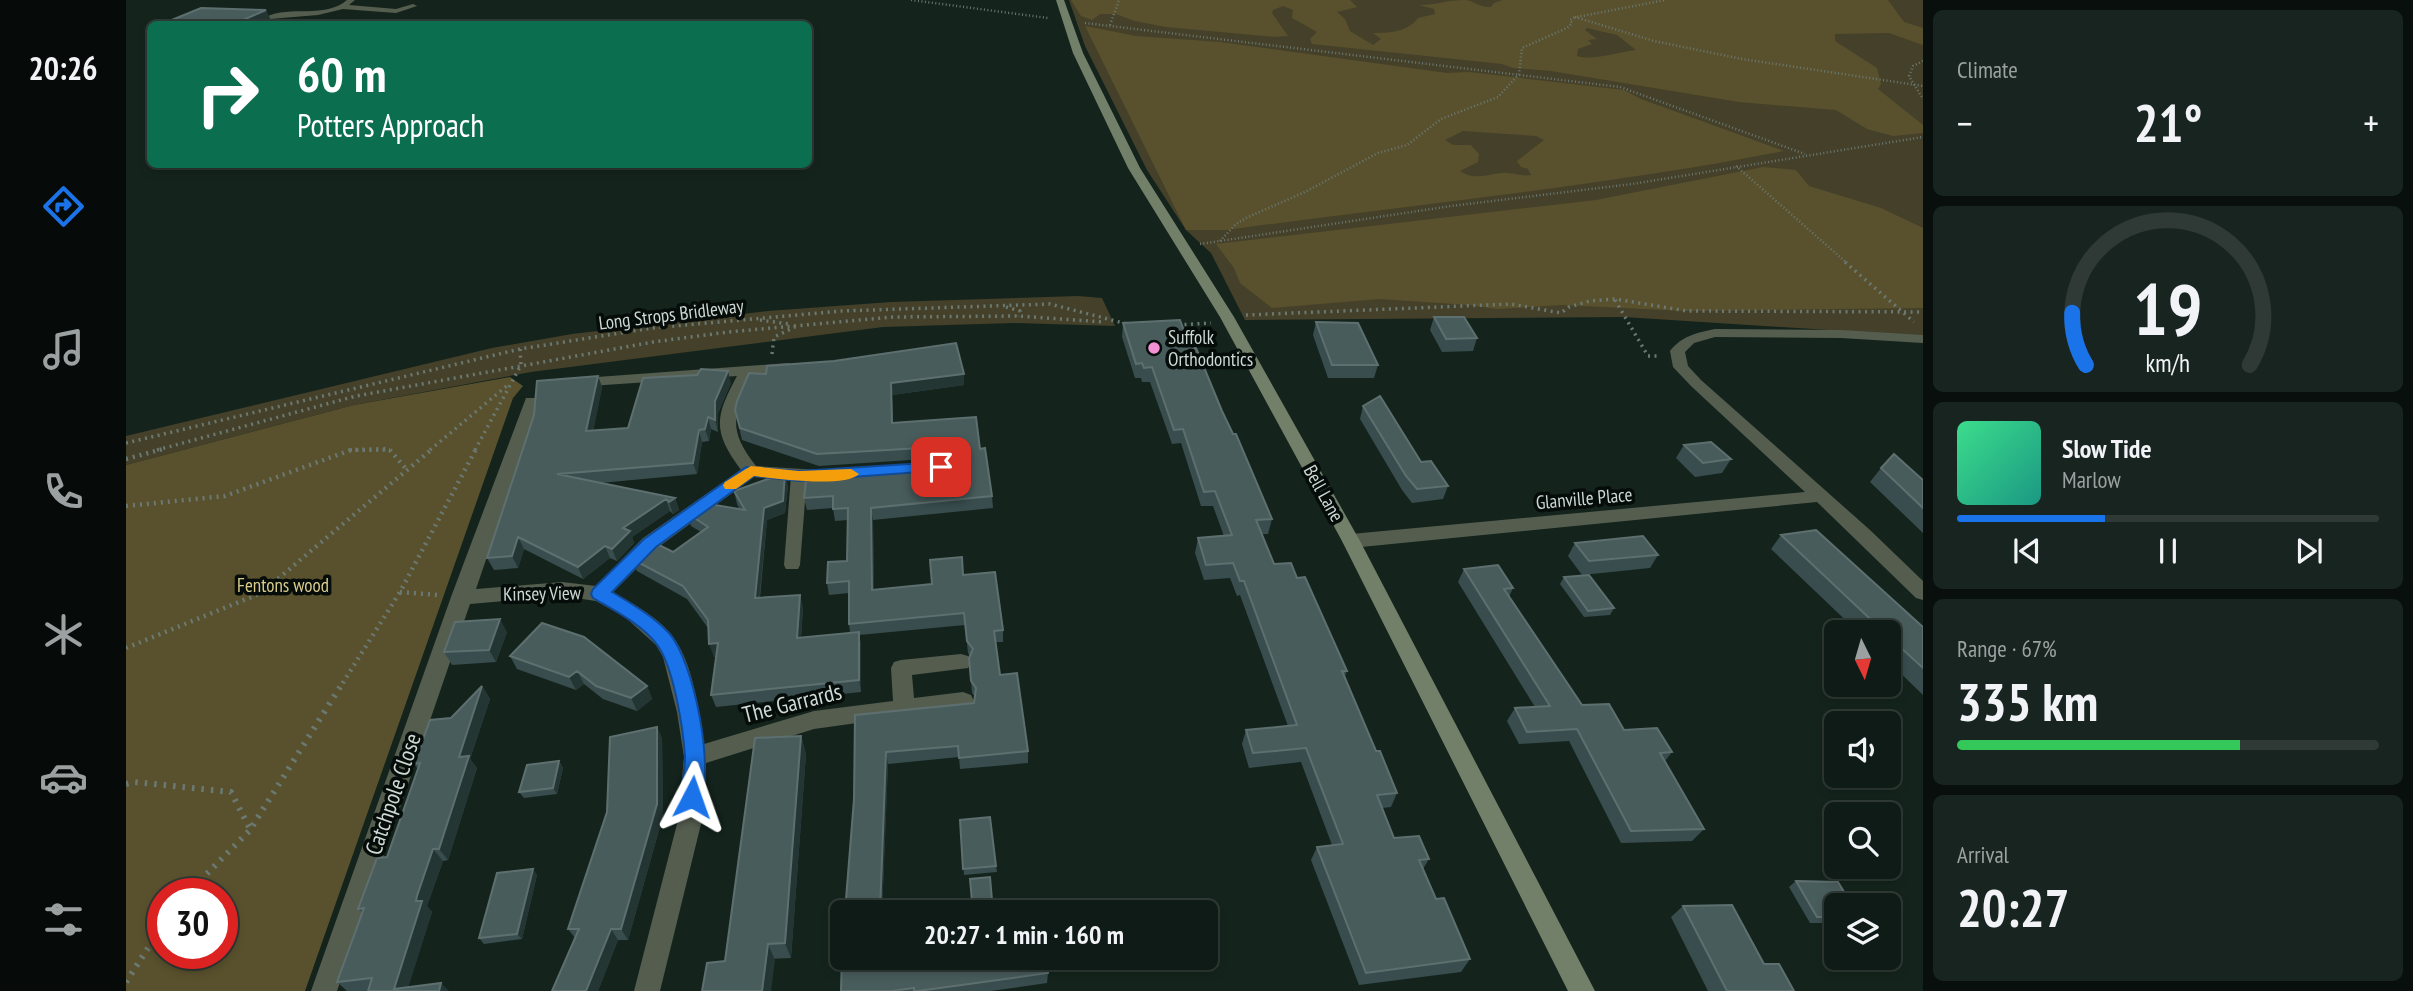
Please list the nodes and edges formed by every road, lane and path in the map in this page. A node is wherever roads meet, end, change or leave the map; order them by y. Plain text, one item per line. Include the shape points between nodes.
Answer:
1 (351, 0) edge
2 (911, 0) edge
3 (1060, 0) edge
4 (1119, 0) edge
5 (1665, 0) edge
6 (413, 6) dead end
7 (342, 7) junction
8 (270, 17) dead end
9 (1575, 18) junction
10 (1069, 21) junction
11 (1110, 25) junction
12 (1923, 61) edge
13 (1520, 74) junction
14 (1914, 84) junction
15 (1923, 86) edge
16 (1923, 99) edge
17 (1923, 137) edge
18 (1805, 154) junction
19 (1735, 166) junction
20 (1615, 299) junction
21 (995, 306) junction
22 (1923, 312) edge
23 (1904, 314) junction
24 (1227, 317) junction
25 (748, 318) junction
26 (1116, 323) junction
27 (1130, 324) edge
28 (1172, 325) edge
29 (1923, 339) edge
30 (520, 349) junction
31 (1677, 357) junction
32 (803, 367) edge
33 (769, 370) junction
34 (747, 372) junction
35 (513, 381) junction
36 (566, 382) edge
37 (531, 401) dead end
38 (126, 443) edge
39 (407, 470) junction
40 (751, 471) junction
41 (845, 474) edge
42 (799, 476) junction
43 (1821, 496) junction
44 (126, 506) edge
45 (1351, 541) junction
46 (792, 565) dead end
47 (400, 592) junction
48 (1923, 593) edge
49 (600, 594) junction
50 (461, 597) junction
51 (126, 648) edge
52 (961, 662) dead end
53 (962, 701) edge
54 (904, 708) junction
55 (695, 757) junction
56 (126, 784) edge
57 (250, 830) junction
58 (203, 878) edge
59 (147, 950) edge
60 (126, 982) edge
61 (324, 991) edge
62 (647, 991) edge
63 (1583, 991) edge

1 - 7 lane
2 - 10 path
3 - 10 street, Bell Lane
4 - 11 path
5 - 9 path
6 - 7 lane via 396,11
7 - 8 lane
9 - 13 path via 1567,28 1522,48
9 - 14 path via 1654,41 1742,59
10 - 11 path
10 - 24 street, Bell Lane via 1079,53 1134,168
11 - 13 path
12 - 14 path via 1910,71
13 - 18 path via 1631,89
13 - 19 path via 1498,97 1441,119 1407,145 1378,153 1236,224 1219,241
14 - 15 path
14 - 16 path
17 - 18 path
18 - 19 path
19 - 23 path
20 - 23 path via 1687,311
20 - 24 path via 1590,301 1561,313 1511,304
20 - 31 path via 1648,356
21 - 25 path, Long Strops Bridleway
21 - 26 path, Long Strops Bridleway via 1050,304
21 - 26 path via 1020,311 1018,316
22 - 23 path
24 - 28 path via 1213,323
24 - 45 street, Bell Lane
25 - 30 path, Long Strops Bridleway
25 - 33 path via 798,326 774,337
26 - 27 path, Long Strops Bridleway
29 - 31 street via 1715,333 1684,343
30 - 35 path via 521,365
30 - 38 path, Long Strops Bridleway
31 - 43 street via 1696,383
32 - 33 street
33 - 34 street
34 - 36 street
34 - 40 street via 731,404 726,429 728,441
35 - 39 path
35 - 47 path
37 - 50 street
39 - 44 path via 390,449 351,450 225,496
39 - 51 path via 261,593
40 - 42 street
40 - 49 street via 650,543
41 - 42 street
42 - 46 lane
43 - 45 street, Glanville Place
43 - 48 street
45 - 63 street, Bell Lane
47 - 50 path
47 - 57 path
49 - 50 street, Kinsey View via 562,589
49 - 55 street, Kinsey View via 632,612 668,647 679,672
50 - 61 street, Catchpole Close
52 - 54 street via 901,668
53 - 54 street, The Garrards
54 - 55 street, The Garrards via 814,719
55 - 62 street, Kinsey View via 691,820
56 - 57 path via 231,792
57 - 58 path
59 - 60 path

